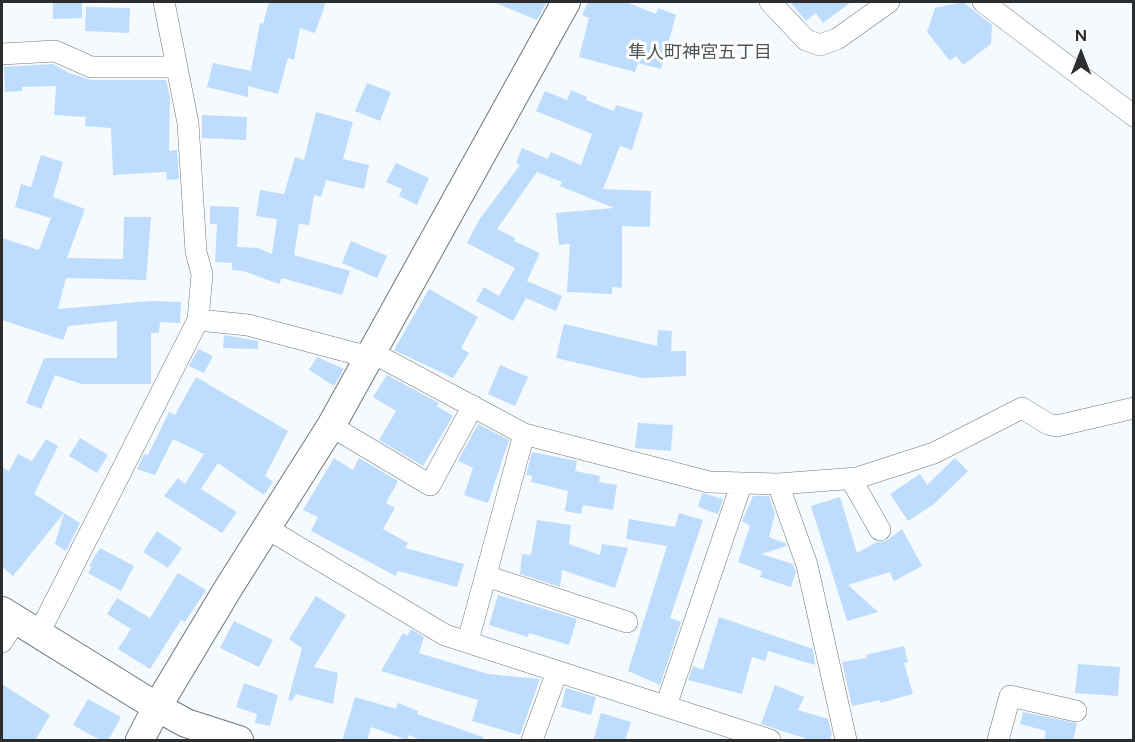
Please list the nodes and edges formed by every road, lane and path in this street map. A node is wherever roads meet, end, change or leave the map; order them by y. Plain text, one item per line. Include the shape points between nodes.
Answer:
1 (164, 2) edge
2 (566, 2) edge
3 (770, 2) edge
4 (889, 2) edge
5 (983, 2) edge
6 (3, 48) edge
7 (177, 67) junction
8 (1134, 116) edge
9 (198, 320) junction
10 (373, 353) junction
11 (473, 406) junction
12 (1134, 408) edge
13 (331, 426) junction
14 (524, 434) junction
15 (851, 479) junction
16 (778, 484) junction
17 (741, 485) junction
18 (268, 529) junction
19 (880, 530) dead end
20 (486, 576) junction
21 (627, 622) dead end
22 (14, 627) edge
23 (468, 642) junction
24 (557, 672) junction
25 (666, 706) junction
26 (157, 707) junction
27 (1076, 711) dead end
28 (140, 741) edge
29 (239, 741) edge
30 (532, 741) edge
31 (770, 741) edge
32 (846, 741) edge
33 (998, 741) edge

1 - 7 street
2 - 10 street
3 - 4 street via 806,40 820,45 837,39
5 - 8 street
6 - 7 street via 55,51 91,67
7 - 9 street via 188,123 196,252 202,274
9 - 10 street via 248,325 357,354
9 - 22 street
10 - 11 street
10 - 13 street
11 - 13 street via 430,485
11 - 14 street
12 - 15 street via 1057,426 1022,408 934,453
13 - 18 street
14 - 17 street via 671,474
14 - 20 street
15 - 16 street
15 - 19 street
16 - 17 street
16 - 32 street via 807,566
17 - 25 street
18 - 23 street via 445,635
18 - 26 street
20 - 21 street
20 - 23 street
22 - 26 street
23 - 24 street
24 - 25 street
24 - 30 street
25 - 31 street
26 - 28 street
26 - 29 street via 186,723
27 - 33 street via 1010,696

